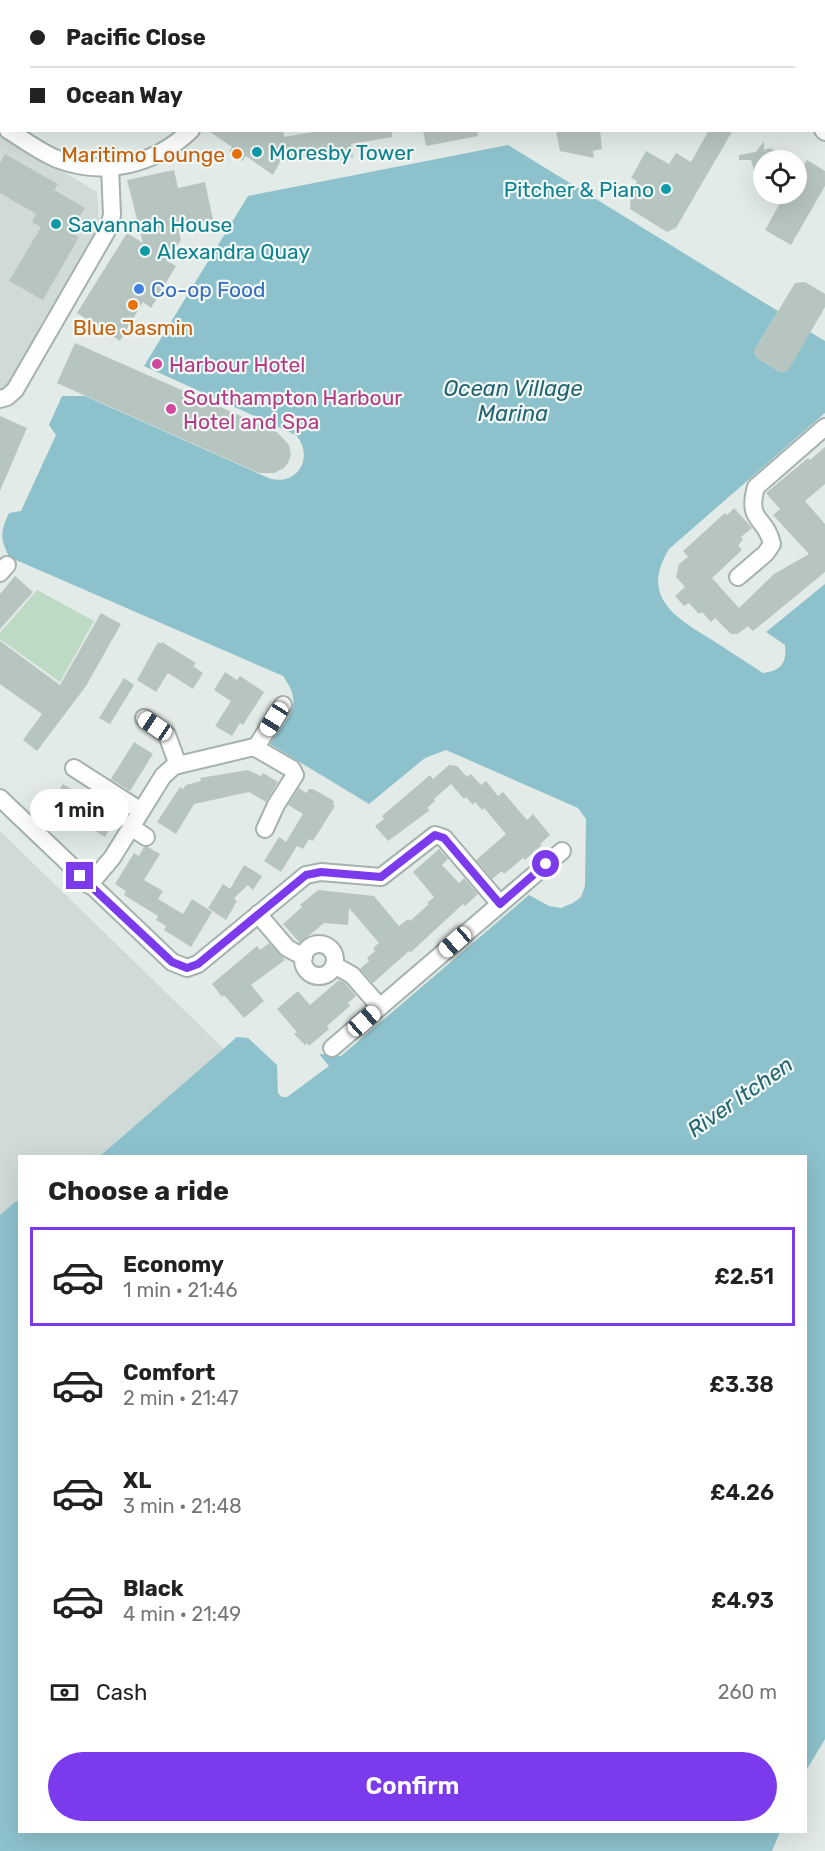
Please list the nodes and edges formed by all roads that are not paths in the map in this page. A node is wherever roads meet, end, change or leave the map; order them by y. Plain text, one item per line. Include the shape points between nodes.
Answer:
1 (11, 132) edge
2 (188, 132) edge
3 (110, 167) junction
4 (0, 399) edge
5 (825, 427) edge
6 (738, 577) dead end
7 (283, 705) dead end
8 (144, 718) dead end
9 (256, 747) junction
10 (178, 765) junction
11 (74, 768) dead end
12 (0, 798) edge
13 (141, 811) junction
14 (131, 827) junction
15 (266, 829) dead end
16 (146, 837) dead end
17 (562, 851) dead end
18 (89, 885) junction
19 (500, 904) junction
20 (258, 914) junction
21 (304, 957) junction
22 (334, 965) junction
23 (380, 1007) junction
24 (332, 1048) dead end

1 - 3 street via 55,158 84,166
2 - 3 street via 151,158
3 - 4 street via 112,215 108,229 15,390
5 - 6 street via 756,488 752,501 754,515 770,533 772,544
7 - 9 street
8 - 10 street via 167,735
9 - 10 street
9 - 15 street via 295,773
10 - 13 street via 166,771
11 - 13 street
12 - 18 street
13 - 14 street
14 - 16 street
14 - 18 street
17 - 19 street
18 - 20 street via 183,968 198,964
19 - 20 street via 444,838 435,835 384,876 311,874
19 - 23 street
20 - 21 street via 287,948
21 - 22 street via 304,966 314,976 325,976
21 - 22 street via 312,946 323,945 332,950
22 - 23 street via 352,975
23 - 24 street

